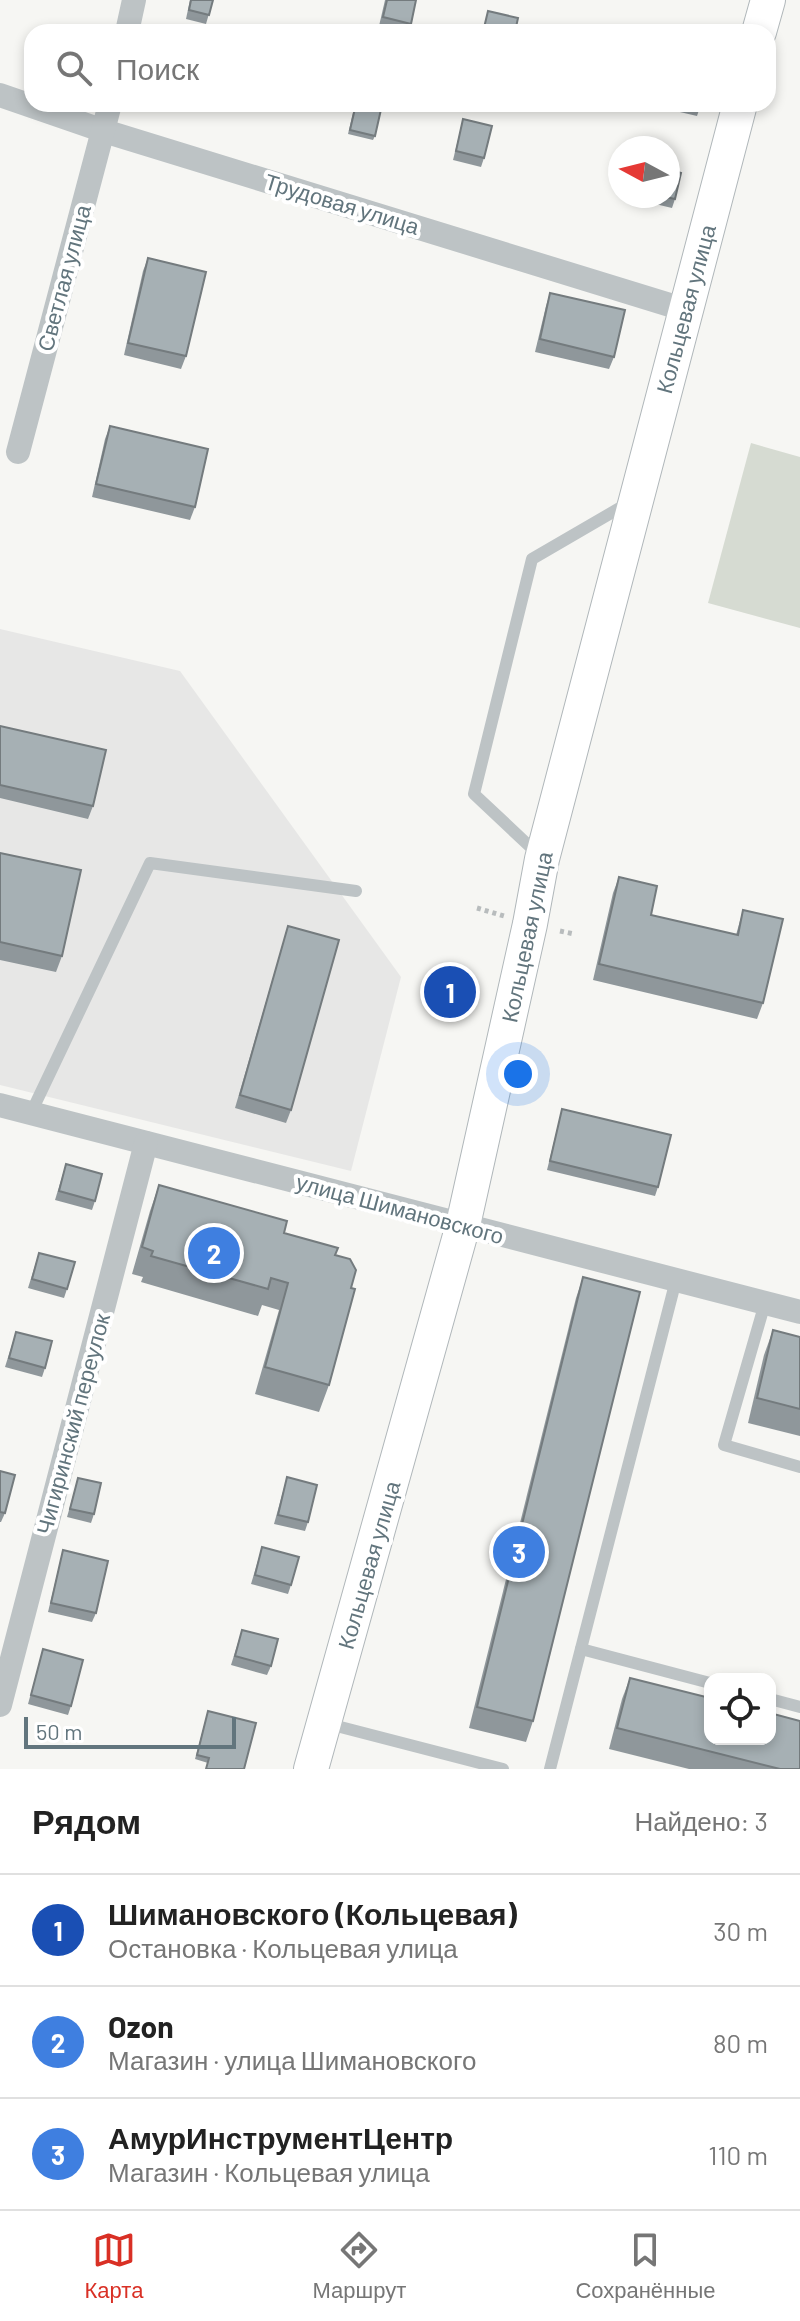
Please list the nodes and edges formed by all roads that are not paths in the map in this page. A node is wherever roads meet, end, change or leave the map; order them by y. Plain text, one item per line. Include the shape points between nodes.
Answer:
1 (134, 0) edge
2 (768, 0) edge
3 (129, 24) edge
4 (761, 24) edge
5 (0, 95) edge
6 (24, 103) edge
7 (49, 112) edge
8 (108, 112) edge
9 (738, 112) edge
10 (104, 131) junction
11 (686, 310) junction
12 (18, 452) dead end
13 (636, 499) junction
14 (542, 859) junction
15 (356, 891) dead end
16 (0, 1105) edge
17 (31, 1113) junction
18 (146, 1143) junction
19 (463, 1225) junction
20 (676, 1280) junction
21 (765, 1303) junction
22 (800, 1312) edge
23 (800, 1467) edge
24 (581, 1649) junction
25 (704, 1681) edge
26 (776, 1701) edge
27 (0, 1705) edge
28 (800, 1707) edge
29 (325, 1723) junction
30 (311, 1769) edge
31 (503, 1769) edge
32 (550, 1769) edge

1 - 3 street
2 - 4 street
5 - 6 street, Трудовая улица
7 - 10 street, Трудовая улица
8 - 10 street, Светлая улица
9 - 11 street, Кольцевая улица
10 - 11 street, Трудовая улица
10 - 12 street, Светлая улица
11 - 13 street, Кольцевая улица
13 - 14 street, Кольцевая улица
13 - 14 lane via 532,559 474,794
14 - 19 street, Кольцевая улица
15 - 17 lane via 150,863
16 - 17 street, улица Шимановского
17 - 18 street, улица Шимановского
18 - 19 street, улица Шимановского
18 - 27 street, Чигиринский переулок
19 - 20 street, улица Шимановского
19 - 29 street, Кольцевая улица
20 - 21 street, улица Шимановского
20 - 24 lane
21 - 22 street, улица Шимановского
21 - 23 lane via 724,1445
24 - 25 lane
24 - 32 lane
26 - 28 lane
29 - 30 street, Кольцевая улица
29 - 31 lane

